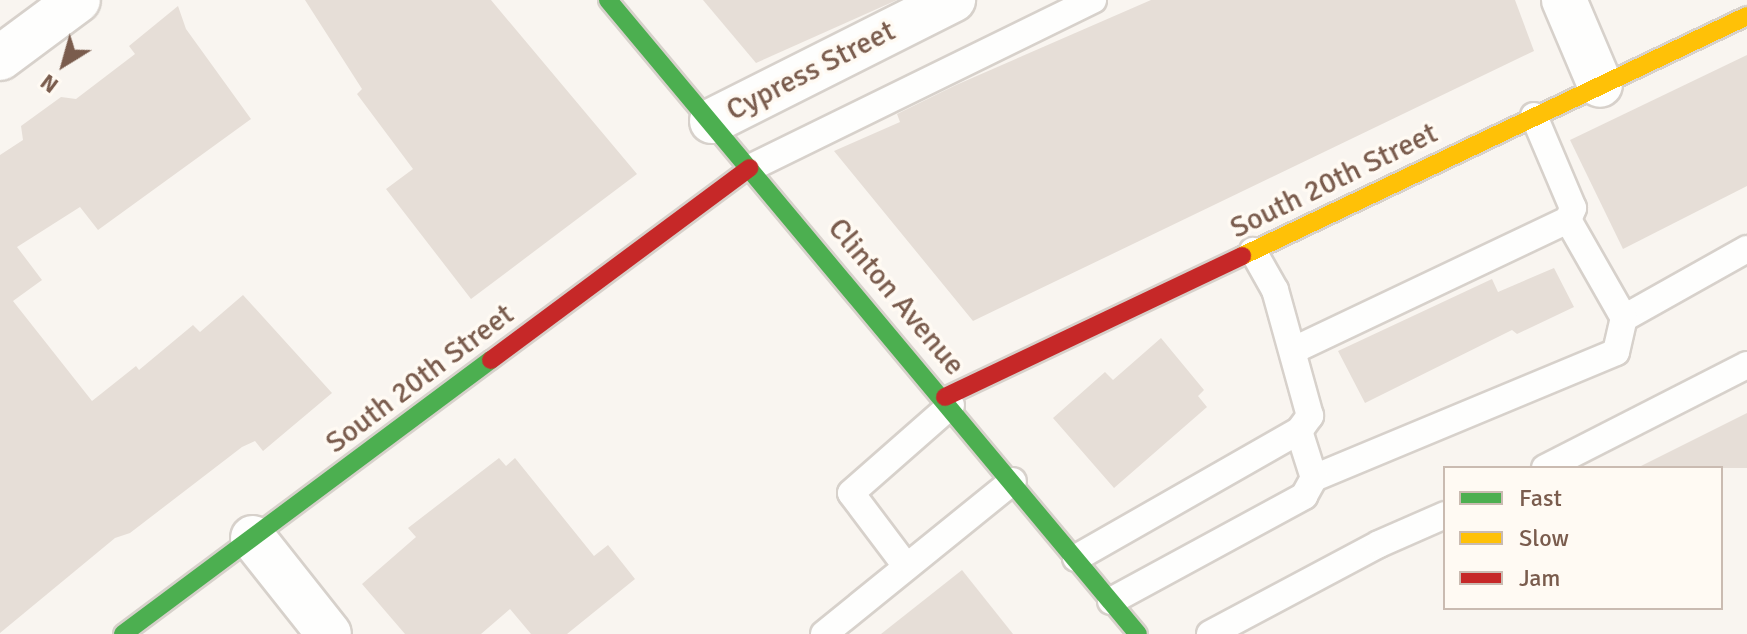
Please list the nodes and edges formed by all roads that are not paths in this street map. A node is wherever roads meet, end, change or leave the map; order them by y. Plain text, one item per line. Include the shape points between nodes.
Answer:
1 (78, 0) edge
2 (608, 0) edge
3 (953, 0) edge
4 (1093, 0) edge
5 (1564, 0) edge
6 (1747, 16) edge
7 (0, 58) edge
8 (1600, 85) junction
9 (1534, 116) junction
10 (712, 121) junction
11 (750, 168) junction
12 (1568, 220) junction
13 (1747, 249) edge
14 (1253, 251) junction
15 (1624, 318) junction
16 (1294, 350) junction
17 (1747, 365) edge
18 (948, 401) junction
19 (1299, 431) junction
20 (1549, 466) edge
21 (1314, 478) junction
22 (1013, 481) junction
23 (1443, 516) edge
24 (253, 538) junction
25 (1076, 558) junction
26 (906, 566) junction
27 (1111, 601) junction
28 (123, 634) edge
29 (329, 634) edge
30 (824, 634) edge
31 (1138, 634) edge
32 (1210, 634) edge

1 - 7 street
2 - 10 street, Clinton Avenue
3 - 10 street, Cypress Street
4 - 11 lane
5 - 8 street
6 - 8 street, South 20th Street
8 - 9 street, South 20th Street
9 - 12 lane via 1573,208
9 - 14 street, South 20th Street
10 - 11 street, Clinton Avenue
11 - 18 street, Clinton Avenue
11 - 24 street, South 20th Street
12 - 15 lane
12 - 16 lane
13 - 15 lane
14 - 16 lane via 1275,290
14 - 18 street, South 20th Street
15 - 21 lane via 1616,352
16 - 19 lane via 1310,408
17 - 20 lane
18 - 22 street, Clinton Avenue
18 - 26 lane via 851,493
19 - 21 lane
19 - 25 lane
21 - 27 lane via 1304,496
22 - 25 street, Clinton Avenue
22 - 26 lane
23 - 32 lane
24 - 28 street, South 20th Street
24 - 29 street
25 - 27 street, Clinton Avenue
26 - 30 lane
27 - 31 street, Clinton Avenue

